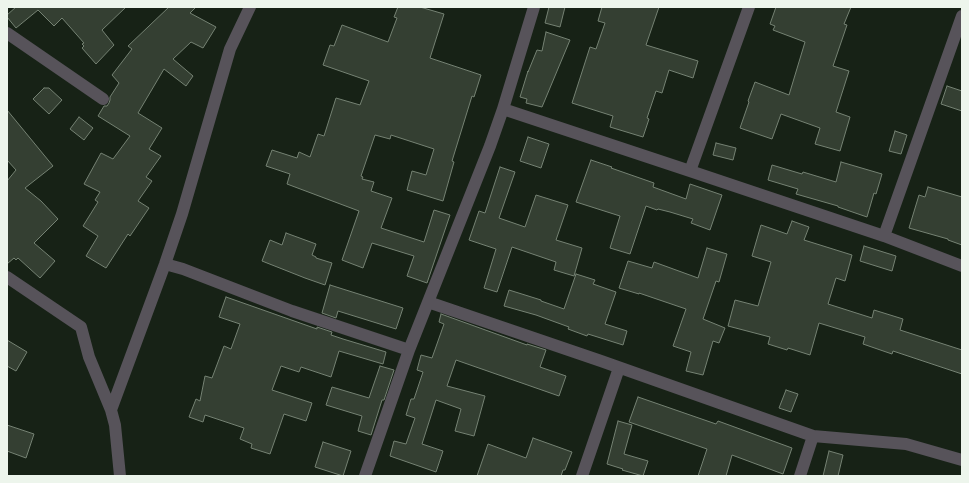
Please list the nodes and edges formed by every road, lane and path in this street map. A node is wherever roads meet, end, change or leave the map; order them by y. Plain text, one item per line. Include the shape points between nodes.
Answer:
1 (250, 7) edge
2 (534, 7) edge
3 (749, 7) edge
4 (962, 16) edge
5 (7, 33) edge
6 (103, 99) dead end
7 (503, 109) junction
8 (690, 171) junction
9 (884, 236) junction
10 (165, 264) junction
11 (962, 266) edge
12 (7, 277) edge
13 (428, 302) junction
14 (409, 350) junction
15 (619, 368) junction
16 (111, 410) junction
17 (813, 436) junction
18 (962, 460) edge
19 (120, 476) edge
20 (365, 476) edge
21 (582, 476) edge
22 (800, 476) edge

1 - 10 street via 230,49
2 - 7 street
3 - 8 street
4 - 9 street
5 - 6 street
7 - 8 street
7 - 13 street
8 - 9 street
9 - 11 street
10 - 14 street via 292,311
10 - 16 street
12 - 16 street via 81,327 89,357
13 - 14 street
13 - 15 street
14 - 20 street
15 - 17 street
15 - 21 street
16 - 19 street
17 - 18 street via 906,444
17 - 22 street

